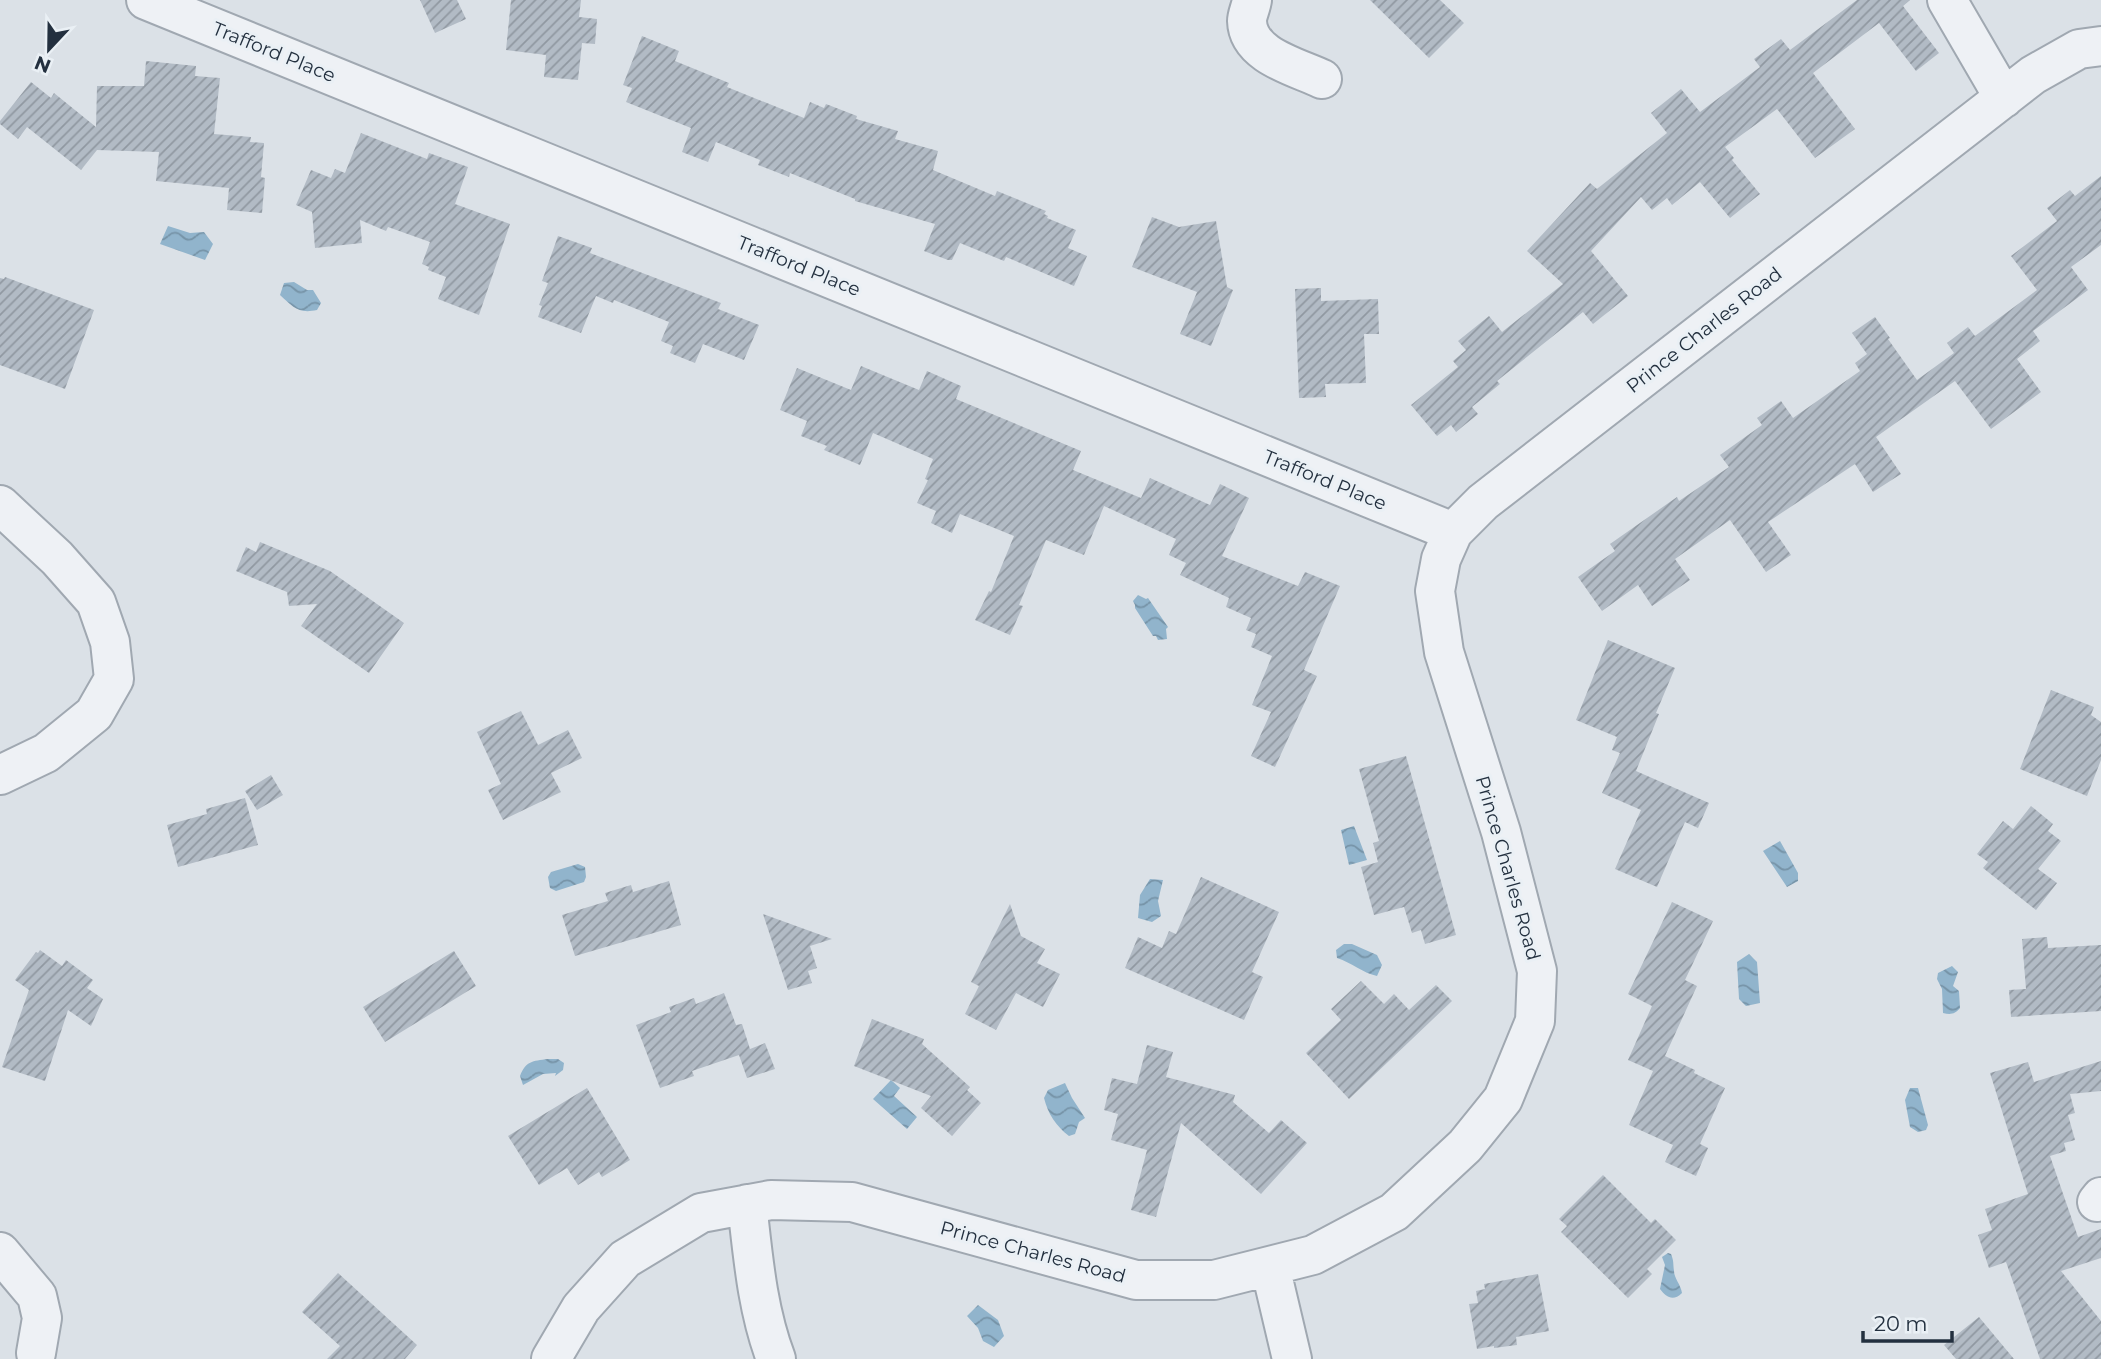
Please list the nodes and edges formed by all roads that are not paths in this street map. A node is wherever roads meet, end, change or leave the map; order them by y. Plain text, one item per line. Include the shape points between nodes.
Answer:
1 (146, 0) edge
2 (1252, 0) edge
3 (1947, 0) edge
4 (2101, 46) edge
5 (1322, 79) dead end
6 (2004, 98) junction
7 (0, 505) edge
8 (1453, 532) junction
9 (0, 775) edge
10 (747, 1204) junction
11 (0, 1252) edge
12 (1270, 1266) junction
13 (36, 1353) dead end
14 (551, 1359) edge
15 (776, 1359) edge
16 (1292, 1359) edge

1 - 8 street, Trafford Place
2 - 5 street via 1247,20 1257,46
3 - 6 street
4 - 6 street, Prince Charles Road via 2080,49 2033,75
6 - 8 street, Prince Charles Road via 1483,502
7 - 9 street via 96,602 110,642 114,679 94,714 46,753
8 - 12 street, Prince Charles Road via 1434,592 1444,652 1501,832 1537,971 1535,1021 1503,1099 1465,1146 1414,1194 1394,1212 1313,1255
10 - 12 street, Prince Charles Road via 771,1200 852,1202 1136,1280 1214,1280
10 - 14 street, Prince Charles Road via 701,1213 625,1259 581,1308
10 - 15 street via 758,1293
11 - 13 street via 37,1296 42,1318
12 - 16 street

